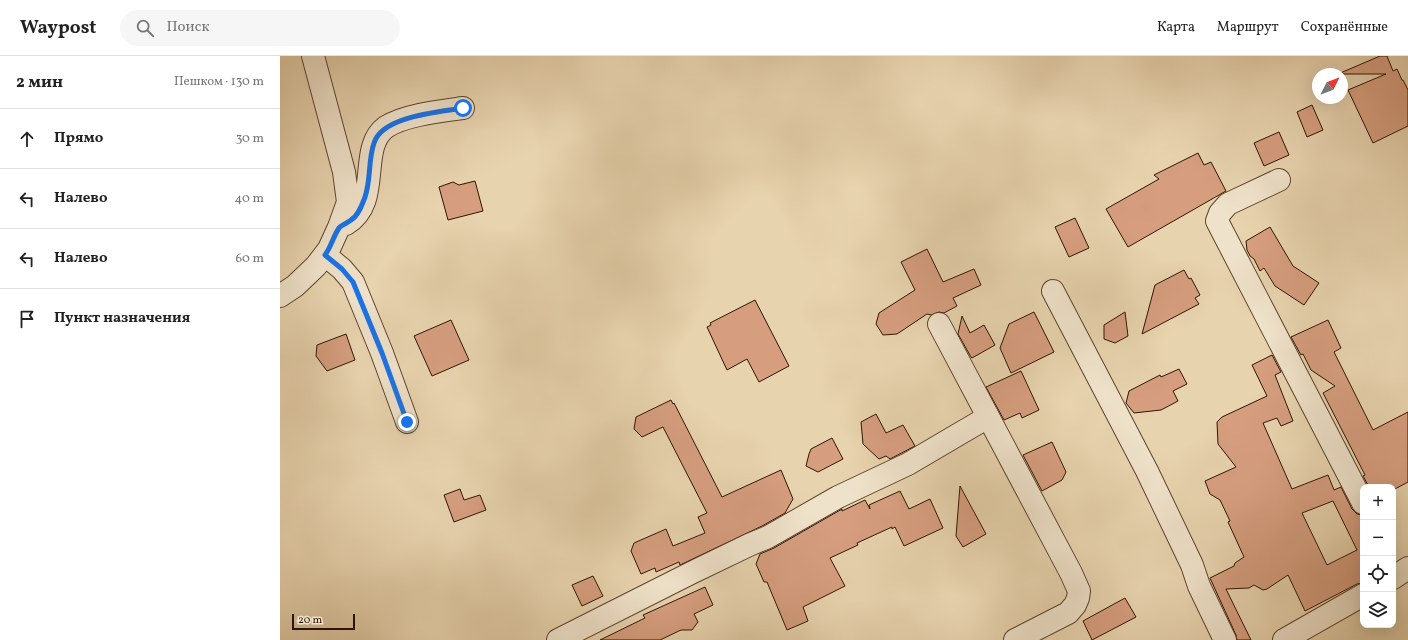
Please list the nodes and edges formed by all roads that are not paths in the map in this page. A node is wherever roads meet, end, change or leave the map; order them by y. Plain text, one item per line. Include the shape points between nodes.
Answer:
1 (313, 56) edge
2 (463, 108) dead end
3 (1279, 180) dead end
4 (339, 227) junction
5 (325, 255) junction
6 (1053, 291) dead end
7 (280, 296) edge
8 (939, 324) dead end
9 (988, 418) junction
10 (407, 422) dead end
11 (1360, 497) edge
12 (1408, 568) edge
13 (1396, 576) edge
14 (1360, 597) edge
15 (558, 640) edge
16 (1015, 640) edge
17 (1225, 640) edge
18 (1284, 640) edge

1 - 4 street via 344,172 348,202
2 - 4 street via 405,119 387,126 374,142 366,195 360,209 353,219
3 - 11 street via 1228,204 1217,221
4 - 5 street
5 - 7 street via 295,286
5 - 10 street via 353,282
6 - 17 street via 1147,471
8 - 9 street
9 - 15 street via 908,464 838,497 768,538 749,545
9 - 16 street via 1071,573 1078,591 1075,605 1068,613
12 - 13 street
14 - 18 street

